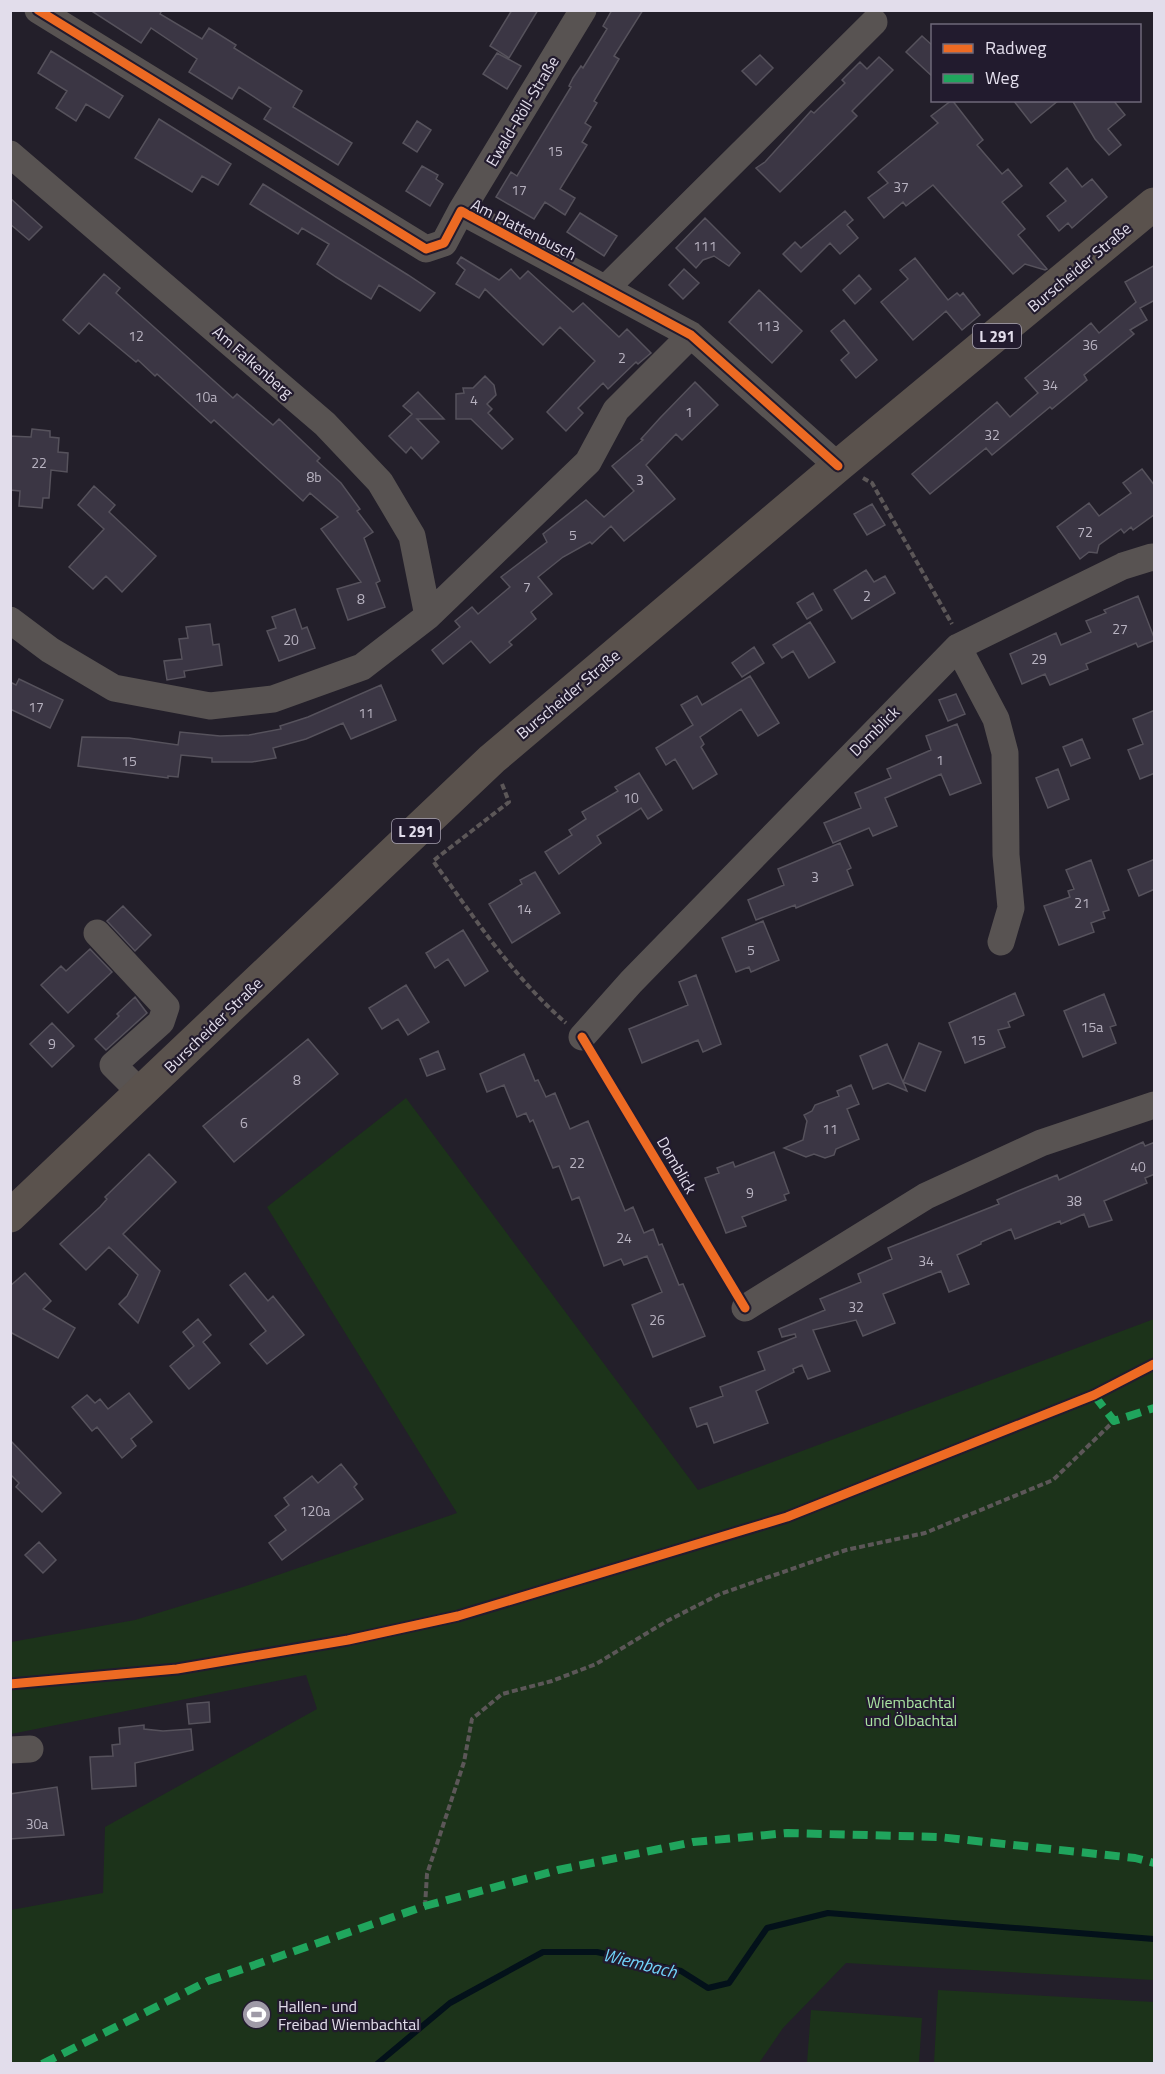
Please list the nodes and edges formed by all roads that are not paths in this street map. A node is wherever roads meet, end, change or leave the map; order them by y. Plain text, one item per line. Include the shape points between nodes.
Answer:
1 (38, 10) edge
2 (583, 10) edge
3 (874, 22) dead end
4 (10, 154) edge
5 (1155, 204) edge
6 (461, 211) junction
7 (606, 288) junction
8 (691, 335) junction
9 (838, 466) junction
10 (1154, 556) edge
11 (428, 616) junction
12 (10, 620) edge
13 (958, 647) junction
14 (97, 933) dead end
15 (1001, 942) dead end
16 (582, 1037) road end
17 (141, 1093) junction
18 (1155, 1105) edge
19 (10, 1216) edge
20 (745, 1308) dead end

1 - 6 street, Am Plattenbusch via 426,249 444,243
2 - 6 street, Ewald-Röll-Straße
3 - 7 street
4 - 11 street, Am Falkenberg via 325,424 380,482 412,536
5 - 9 main road, Burscheider Straße / L 291
6 - 7 street, Am Plattenbusch
7 - 8 street, Am Plattenbusch
8 - 9 street, Am Plattenbusch
8 - 11 street via 616,410 588,462
9 - 17 main road, Burscheider Straße / L 291 via 492,759
10 - 13 street, Domblick via 1123,566
11 - 12 street via 362,667 273,699 210,706 114,688 50,650
13 - 15 street via 996,719 1005,753 1011,908
13 - 16 street, Domblick via 639,973
14 - 17 street via 166,1007 161,1022 112,1065
17 - 19 main road, Burscheider Straße / L 291
18 - 20 street via 1041,1143 926,1196

